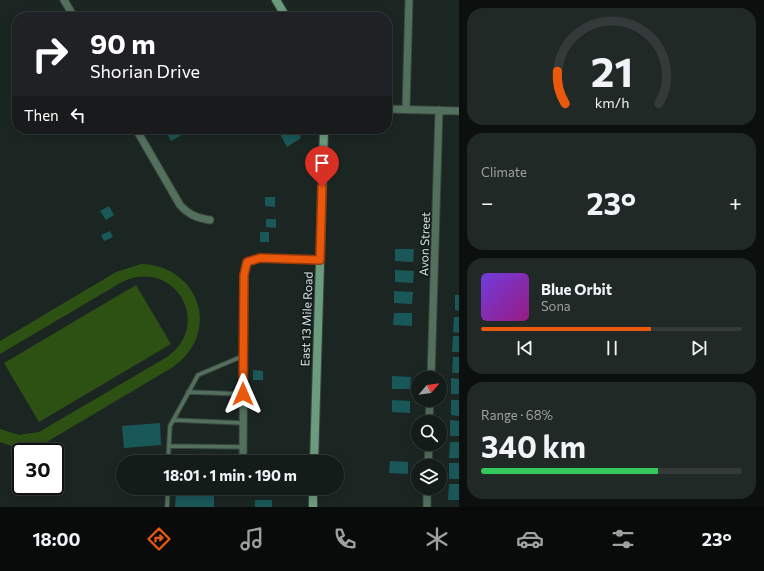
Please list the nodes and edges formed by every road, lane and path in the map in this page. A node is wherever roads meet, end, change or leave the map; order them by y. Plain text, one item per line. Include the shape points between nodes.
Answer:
1 (64, 0) edge
2 (276, 0) edge
3 (409, 0) edge
4 (71, 12) edge
5 (283, 12) edge
6 (392, 108) edge
7 (406, 109) junction
8 (439, 110) junction
9 (459, 111) edge
10 (139, 134) edge
11 (324, 134) edge
12 (210, 220) dead end
13 (320, 260) junction
14 (243, 356) junction
15 (431, 371) edge
16 (188, 392) junction
17 (243, 394) junction
18 (173, 420) junction
19 (243, 423) junction
20 (169, 446) junction
21 (243, 447) junction
22 (168, 455) edge
23 (243, 455) edge
24 (314, 455) edge
25 (168, 495) edge
26 (313, 495) edge
27 (428, 495) edge
28 (167, 507) edge
29 (313, 507) edge
30 (427, 507) edge

1 - 4 street
2 - 5 main road
3 - 7 street
6 - 7 street
7 - 8 street
8 - 9 street
8 - 15 street, Avon Street
10 - 12 street via 180,205 188,213
11 - 13 main road, East 13 Mile Road
13 - 14 street via 260,258 247,262 244,275
13 - 24 main road, East 13 Mile Road
14 - 16 lane via 198,375
14 - 17 street
16 - 17 lane
16 - 18 lane
17 - 19 street
18 - 19 lane
18 - 20 lane via 170,426
19 - 21 street
20 - 21 lane
20 - 22 lane
21 - 23 street
25 - 28 lane
26 - 29 main road
27 - 30 street

